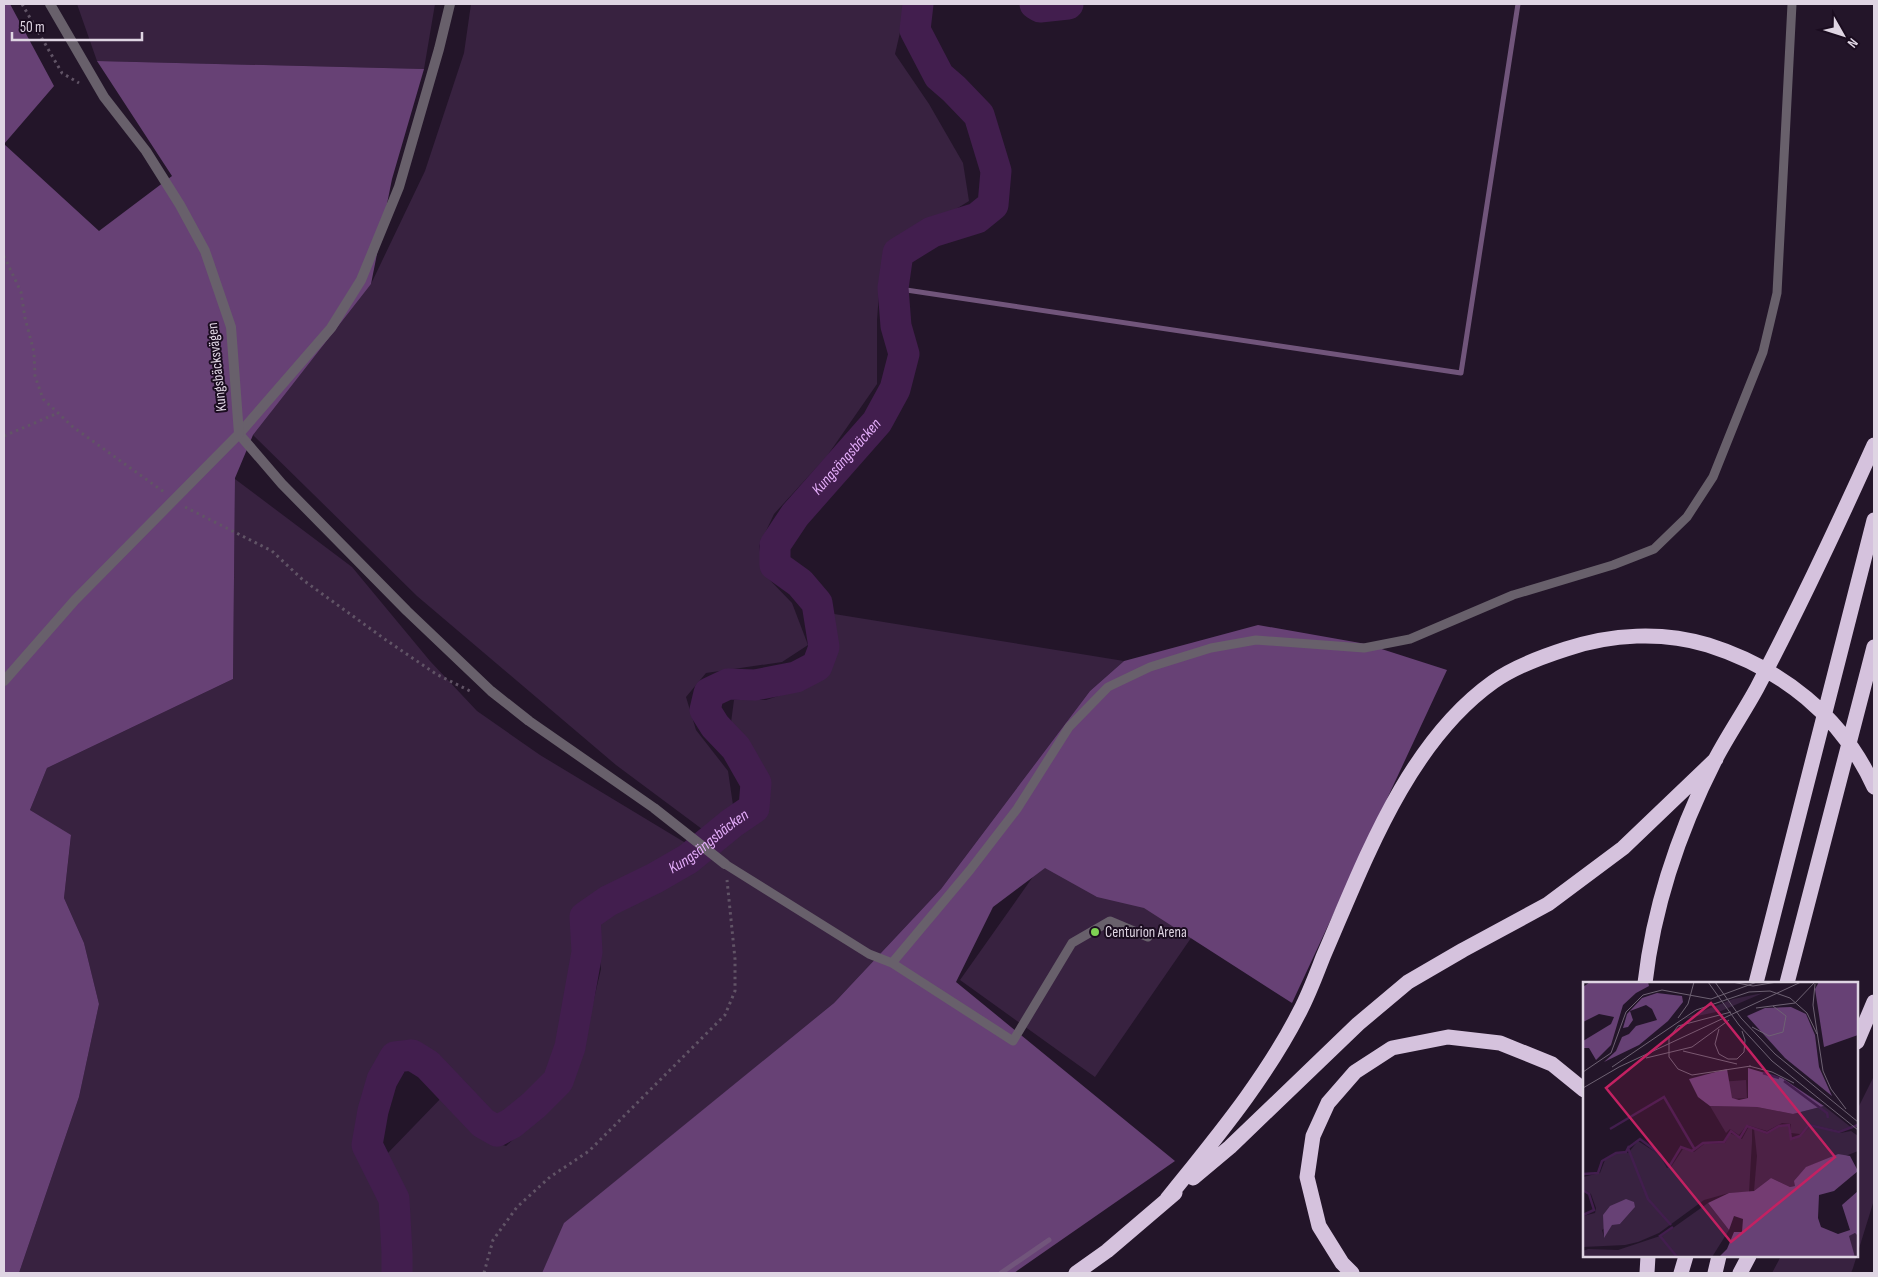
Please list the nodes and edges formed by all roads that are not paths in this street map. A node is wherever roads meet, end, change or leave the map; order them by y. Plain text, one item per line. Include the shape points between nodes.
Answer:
1 (50, 4) edge
2 (450, 4) edge
3 (1792, 4) edge
4 (238, 434) junction
5 (1874, 445) edge
6 (1874, 520) edge
7 (1874, 647) edge
8 (4, 681) edge
9 (1716, 759) junction
10 (1874, 787) edge
11 (725, 864) joint
12 (1148, 937) dead end
13 (892, 963) junction
14 (1645, 982) edge
15 (1756, 982) edge
16 (1787, 982) edge
17 (1874, 1002) edge
18 (1858, 1040) edge
19 (1583, 1089) edge
20 (1167, 1199) junction
21 (1648, 1257) edge
22 (1686, 1257) edge
23 (1719, 1257) edge
24 (1748, 1257) edge
25 (1076, 1273) edge
26 (1352, 1273) edge
27 (1647, 1273) edge
28 (1681, 1273) edge
29 (1715, 1273) edge
30 (1740, 1273) edge

1 - 4 street, Kungsbäcksvägen via 104,97 146,152 205,251 231,327
2 - 4 street via 400,187 361,280 331,328
3 - 13 lane via 1777,293 1763,352 1713,478 1687,516 1654,549 1513,595 1410,639 1364,648 1256,640 1211,648 1150,667 1108,687 1069,727 1017,809
4 - 8 street via 75,600
4 - 11 street via 282,484 407,611 491,691
5 - 9 highway via 1826,550
6 - 15 highway
7 - 16 highway
9 - 14 highway via 1685,824 1667,876 1650,945
9 - 20 highway via 1623,848 1548,904 1408,982 1358,1024 1230,1147
10 - 20 highway via 1862,763 1835,727 1785,680 1724,650 1700,643 1626,636 1586,643 1539,658 1494,681 1461,709 1431,742 1371,846 1300,1011 1259,1082
11 - 13 lane via 869,954
12 - 13 lane via 1110,921 1072,943 1013,1041
17 - 18 highway
19 - 26 highway via 1544,1060 1500,1043 1448,1037 1392,1048 1355,1072 1328,1103 1313,1136 1308,1177 1319,1226
20 - 25 highway
21 - 27 highway
22 - 28 highway
23 - 29 highway
24 - 30 highway

